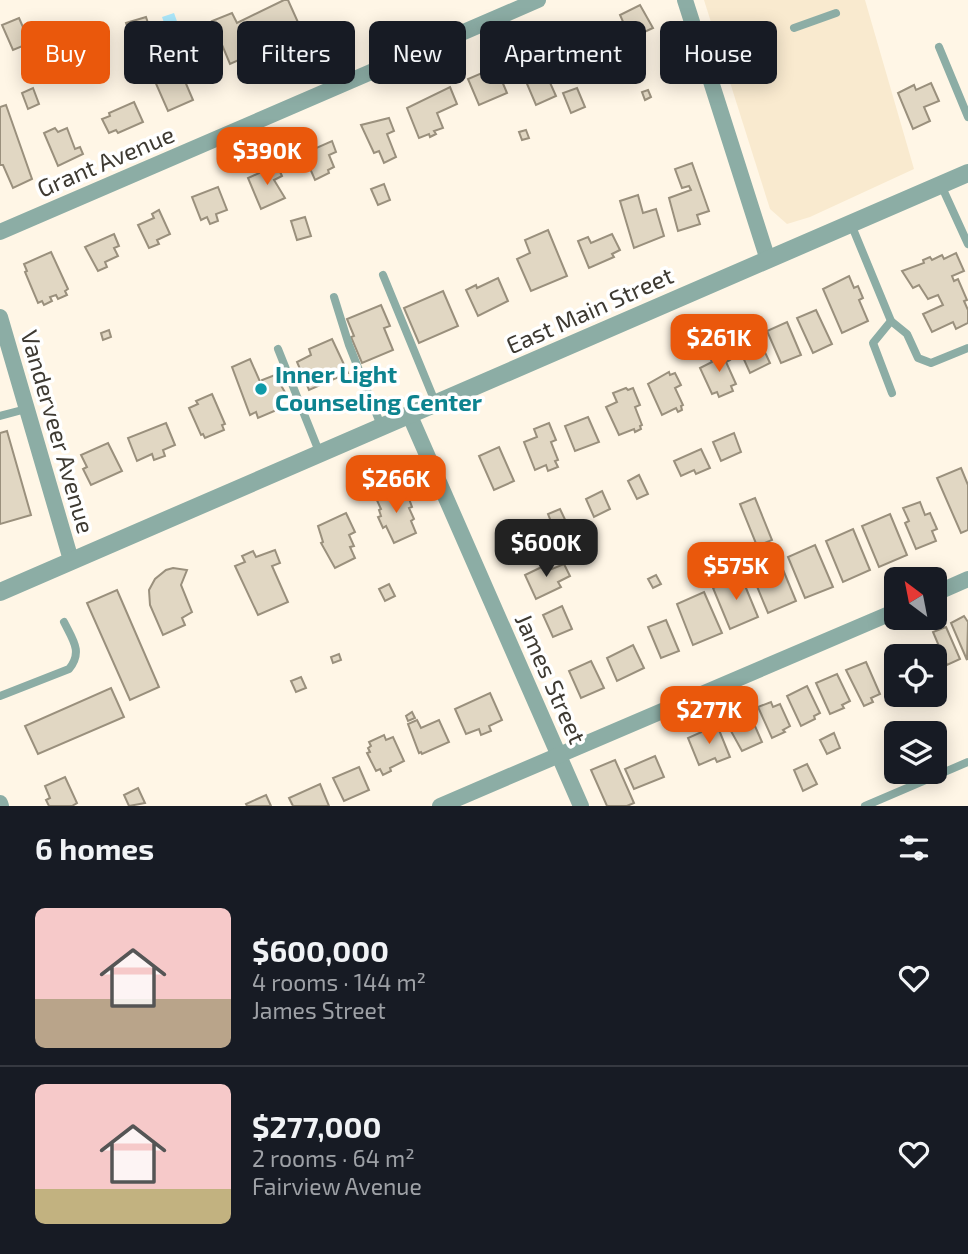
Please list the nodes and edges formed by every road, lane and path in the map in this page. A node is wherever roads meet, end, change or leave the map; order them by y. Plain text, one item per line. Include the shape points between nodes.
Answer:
1 (538, 0) edge
2 (685, 0) edge
3 (836, 13) dead end
4 (794, 27) dead end
5 (939, 47) dead end
6 (968, 117) edge
7 (968, 173) edge
8 (941, 185) junction
9 (851, 224) junction
10 (0, 232) edge
11 (968, 244) edge
12 (768, 260) junction
13 (383, 275) dead end
14 (334, 296) dead end
15 (0, 317) edge
16 (891, 321) junction
17 (968, 348) edge
18 (278, 349) dead end
19 (892, 393) dead end
20 (436, 404) junction
21 (26, 409) junction
22 (0, 416) edge
23 (410, 416) junction
24 (382, 428) junction
25 (320, 454) junction
26 (71, 560) junction
27 (968, 579) edge
28 (947, 588) edge
29 (0, 592) edge
30 (884, 616) edge
31 (64, 622) dead end
32 (0, 696) edge
33 (559, 756) junction
34 (968, 762) edge
35 (440, 806) edge
36 (581, 806) edge
37 (865, 806) edge

1 - 10 street, Grant Avenue
2 - 12 street
3 - 4 lane
5 - 6 lane
7 - 8 street, East Main Street
8 - 9 street, East Main Street
8 - 11 lane
9 - 12 street, East Main Street
9 - 16 lane
12 - 20 street, East Main Street
13 - 20 lane
14 - 24 lane
15 - 21 street, Vanderveer Avenue
16 - 17 lane via 908,334 918,358 930,363
16 - 19 lane via 873,343
18 - 25 lane
20 - 23 street, East Main Street
21 - 22 lane
21 - 26 street, Vanderveer Avenue
23 - 24 street, East Main Street
23 - 33 street, James Street
24 - 25 street, East Main Street
25 - 26 street, East Main Street
26 - 29 street, East Main Street
27 - 28 street
30 - 33 street
31 - 32 lane via 77,649 76,661 69,669
33 - 35 street
33 - 36 street, James Street
34 - 37 lane

